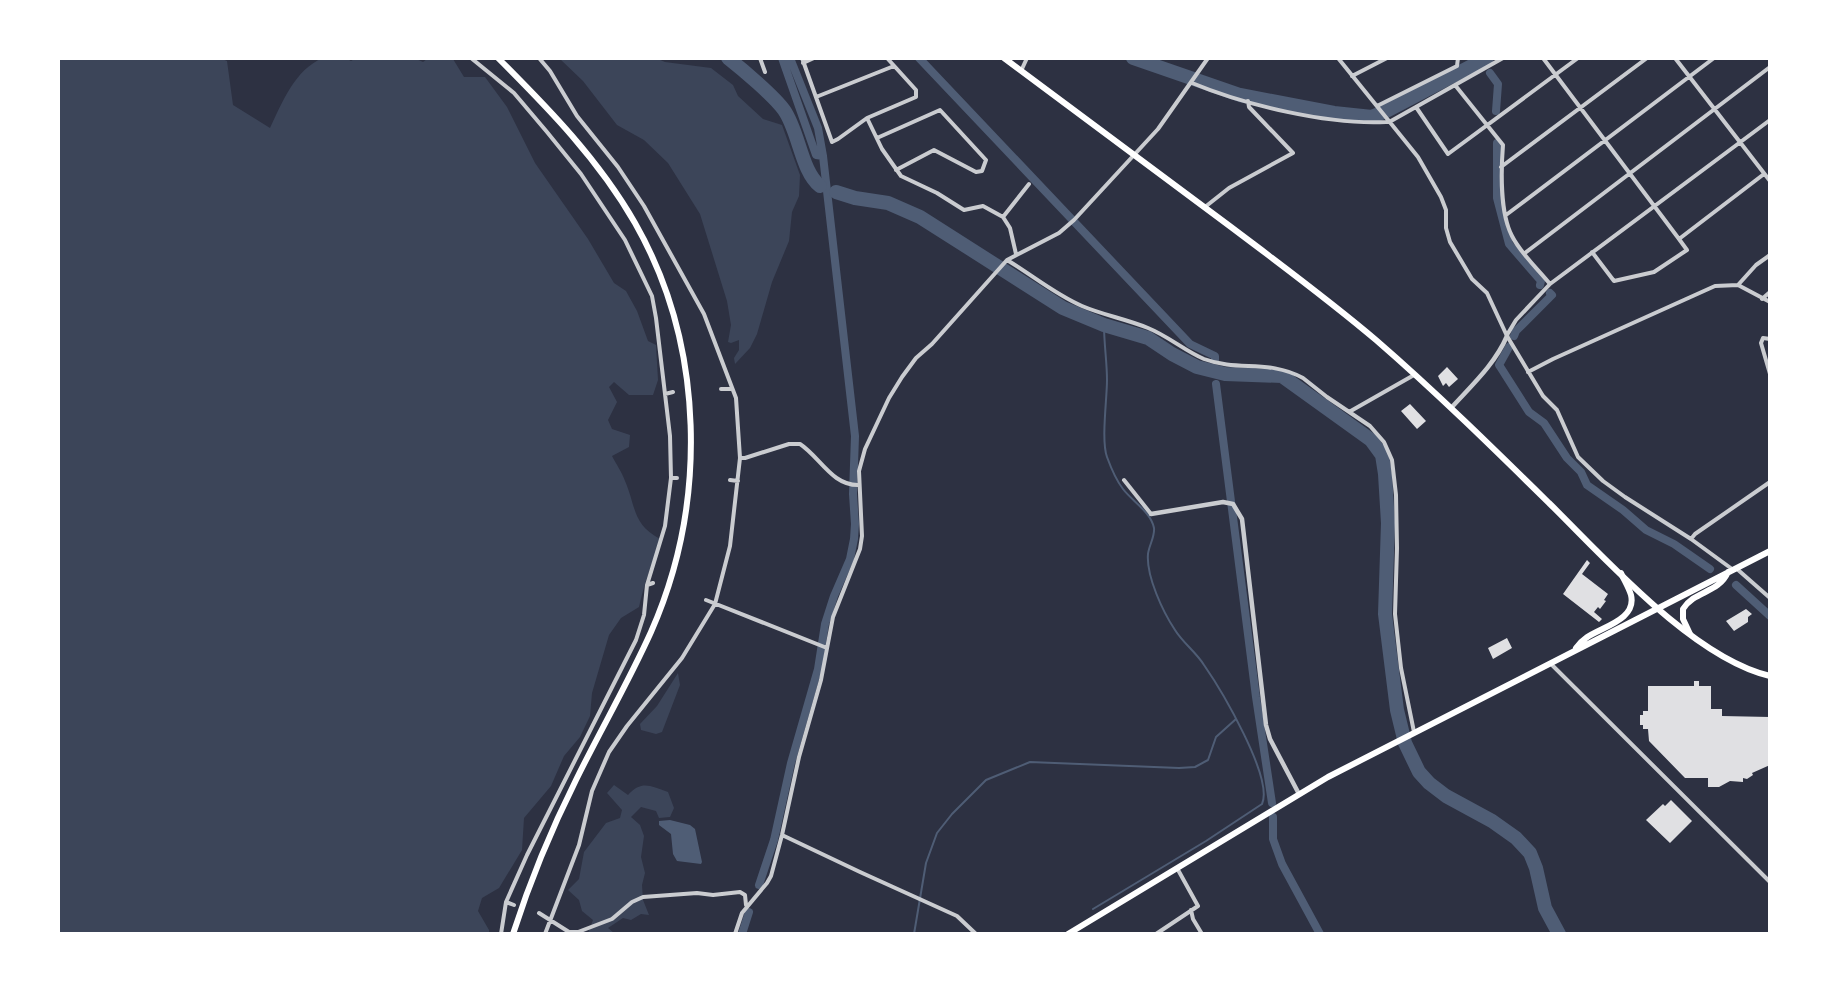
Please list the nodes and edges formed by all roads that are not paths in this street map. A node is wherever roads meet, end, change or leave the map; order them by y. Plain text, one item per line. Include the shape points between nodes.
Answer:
1 (471, 58) edge
2 (498, 58) edge
3 (539, 58) edge
4 (760, 58) edge
5 (814, 58) edge
6 (887, 58) edge
7 (1004, 58) edge
8 (1027, 58) edge
9 (1208, 58) edge
10 (1338, 58) edge
11 (1387, 58) edge
12 (1458, 58) edge
13 (1543, 58) edge
14 (1578, 58) edge
15 (1647, 58) edge
16 (1675, 58) edge
17 (1714, 58) edge
18 (1501, 59) edge
19 (803, 61) edge
20 (894, 66) junction
21 (1770, 67) edge
22 (1021, 71) junction
23 (765, 72) dead end
24 (1556, 75) junction
25 (1352, 76) junction
26 (1689, 77) junction
27 (1191, 83) junction
28 (1455, 85) junction
29 (816, 97) junction
30 (1248, 101) junction
31 (1377, 106) junction
32 (1416, 107) junction
33 (1581, 108) junction
34 (1714, 109) junction
35 (867, 118) junction
36 (1770, 120) edge
37 (1391, 121) junction
38 (1487, 125) junction
39 (877, 138) junction
40 (1606, 140) junction
41 (1739, 143) junction
42 (1135, 155) junction
43 (1501, 167) junction
44 (896, 170) junction
45 (1630, 174) junction
46 (1764, 174) junction
47 (1770, 181) edge
48 (1029, 184) dead end
49 (1655, 206) junction
50 (1205, 207) junction
51 (1506, 214) junction
52 (1003, 217) junction
53 (1679, 239) junction
54 (1592, 252) junction
55 (1525, 253) junction
56 (1016, 254) junction
57 (1770, 255) edge
58 (1007, 260) junction
59 (1550, 284) junction
60 (1738, 285) junction
61 (1770, 292) edge
62 (1762, 299) junction
63 (1770, 302) edge
64 (1507, 336) junction
65 (1770, 339) edge
66 (1528, 372) junction
67 (1415, 374) junction
68 (1770, 374) edge
69 (732, 388) junction
70 (721, 389) dead end
71 (673, 392) dead end
72 (665, 394) junction
73 (1452, 407) junction
74 (1349, 412) junction
75 (740, 458) junction
76 (730, 480) dead end
77 (1124, 480) dead end
78 (738, 481) junction
79 (1770, 482) edge
80 (858, 485) junction
81 (1151, 514) joint
82 (1691, 539) junction
83 (1770, 551) edge
84 (1732, 570) junction
85 (1621, 573) junction
86 (653, 583) dead end
87 (647, 585) junction
88 (1770, 598) edge
89 (706, 600) dead end
90 (715, 604) junction
91 (1658, 607) junction
92 (1690, 634) junction
93 (825, 648) junction
94 (1571, 652) junction
95 (1550, 663) junction
96 (1770, 676) edge
97 (1412, 733) junction
98 (1299, 794) junction
99 (782, 835) junction
100 (1177, 867) junction
101 (1770, 882) edge
102 (506, 903) junction
103 (514, 905) dead end
104 (746, 906) junction
105 (1191, 910) junction
106 (539, 913) dead end
107 (550, 919) junction
108 (501, 933) edge
109 (513, 933) edge
110 (545, 933) edge
111 (735, 933) edge
112 (976, 933) edge
113 (1068, 933) edge
114 (1156, 933) edge
115 (1202, 933) edge

1 - 72 street via 514,93 548,132 625,240 652,296
2 - 109 main road via 590,158 635,223 655,263 671,306 688,388 691,468 680,545 667,589 646,641 550,835
3 - 69 street via 654,222 705,314
4 - 23 street
5 - 19 street
6 - 20 street
7 - 22 main road
8 - 22 street
9 - 27 street
10 - 25 street
11 - 25 street
12 - 31 street via 1457,66
13 - 24 street
14 - 24 street
15 - 33 street
16 - 26 street
17 - 26 street
18 - 28 street
19 - 29 street
20 - 29 street
20 - 35 street via 916,90 916,97
21 - 34 street
22 - 42 main road
24 - 33 street
24 - 38 street
25 - 31 street
26 - 34 street
26 - 40 street
27 - 30 street
27 - 42 street
28 - 32 street
28 - 38 street
29 - 35 street via 832,141
30 - 37 street via 1344,122
30 - 50 street via 1249,107 1293,153 1229,188
31 - 37 street
32 - 37 street
32 - 38 street via 1448,154
33 - 40 street
33 - 43 street
34 - 41 street
34 - 45 street
35 - 39 street
36 - 41 street
37 - 64 street via 1442,197 1450,242 1472,279 1486,293
38 - 43 street via 1503,145
39 - 44 street
39 - 44 street via 940,110 986,160 982,171 976,172 934,150
40 - 45 street
40 - 51 street
41 - 46 street
41 - 49 street
42 - 50 main road
42 - 56 street via 1074,220 1046,241
43 - 51 street
44 - 52 street via 964,210 982,206
45 - 49 street
45 - 55 street
46 - 47 street
46 - 53 street
48 - 52 street
49 - 53 street
49 - 54 street
50 - 67 main road
51 - 55 street via 1512,236
52 - 56 street
53 - 54 street via 1687,250 1654,272 1614,281
54 - 59 street
55 - 59 street
56 - 58 street
57 - 60 street
58 - 74 street via 1079,305 1147,327 1203,359 1291,371
58 - 80 street via 902,377 865,449
59 - 64 street via 1515,320
60 - 62 street
60 - 66 street via 1715,286
61 - 62 street
62 - 63 street
64 - 66 street
64 - 73 street via 1487,368
65 - 68 street via 1763,338 1761,343
66 - 82 street via 1557,410 1578,457 1625,497
67 - 73 main road
67 - 74 street
69 - 70 street
69 - 75 street via 739,417
71 - 72 street
72 - 87 street via 674,478 665,526
73 - 85 main road
74 - 97 street via 1377,433 1392,460 1396,495 1395,614
75 - 78 street
75 - 80 street via 800,444 840,481
76 - 78 street
77 - 81 street
78 - 90 street via 730,546
79 - 82 street
80 - 93 street via 860,549
81 - 98 street via 1223,502 1238,509 1266,725
82 - 84 street
83 - 84 main road
84 - 88 street
84 - 91 main road
84 - 92 main road via 1723,583 1686,604 1682,614
85 - 91 main road
85 - 94 main road via 1631,596 1628,611
86 - 87 street
87 - 102 street via 636,640
89 - 90 street
90 - 93 street
90 - 107 street via 682,658 609,752 592,790 579,845
91 - 92 main road
91 - 94 main road
92 - 96 main road via 1718,654
93 - 99 street via 822,680 799,757
94 - 95 main road
95 - 97 main road
95 - 101 street
97 - 98 main road
98 - 100 main road
99 - 104 street via 767,884
99 - 112 street via 957,916
100 - 105 street via 1198,906
100 - 113 main road
102 - 103 street
102 - 108 street
104 - 107 street via 744,893 697,893 643,897 604,924 578,932 569,932
104 - 111 street
105 - 114 street
105 - 115 street
106 - 107 street
107 - 110 street

